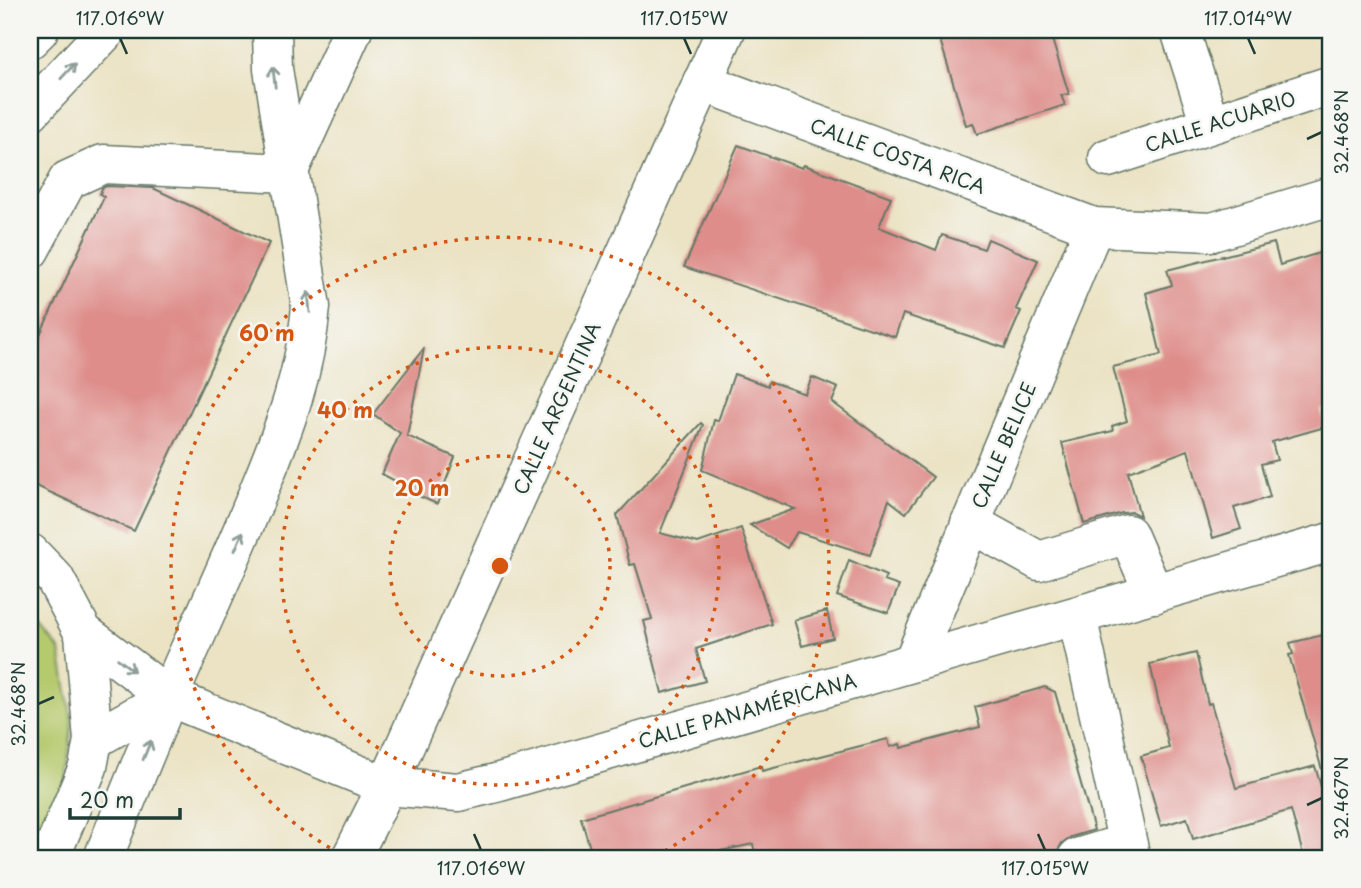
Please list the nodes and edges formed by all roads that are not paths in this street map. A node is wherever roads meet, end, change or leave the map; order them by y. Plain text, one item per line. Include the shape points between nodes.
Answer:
1 (38, 30) edge
2 (107, 30) edge
3 (272, 30) edge
4 (353, 30) edge
5 (726, 30) edge
6 (1180, 30) edge
7 (30, 39) edge
8 (702, 82) junction
9 (1331, 85) edge
10 (30, 112) edge
11 (1210, 124) junction
12 (1108, 158) dead end
13 (288, 173) junction
14 (1331, 196) edge
15 (1094, 228) junction
16 (30, 250) edge
17 (970, 523) junction
18 (1331, 542) edge
19 (30, 553) edge
20 (1153, 594) junction
21 (1077, 616) junction
22 (84, 633) junction
23 (913, 662) junction
24 (169, 697) junction
25 (93, 740) junction
26 (387, 786) junction
27 (1129, 851) edge
28 (50, 858) edge
29 (103, 858) edge
30 (351, 858) edge
31 (1076, 858) edge

1 - 7 main road
10 -> 2 main road
13 -> 3 main road
4 - 13 main road
5 - 8 main road, CALLE ARGENTINA
6 - 11 main road
8 - 15 main road, CALLE COSTA RICA
8 - 26 main road, CALLE ARGENTINA
9 - 11 main road, CALLE ACUARIO
11 - 12 main road, CALLE ACUARIO
13 - 16 main road via 103,164 68,180
24 -> 13 main road via 238,544 302,370 311,306
14 - 15 main road, CALLE COSTA RICA via 1212,232
15 - 17 main road, CALLE BELICE
17 - 20 main road via 1039,561 1128,534
17 - 23 main road, CALLE BELICE
18 - 20 main road, CALLE PANAMÉRICANA
19 - 22 main road via 55,579
20 - 21 main road, CALLE PANAMÉRICANA
21 - 23 main road, CALLE PANAMÉRICANA
21 - 27 main road
22 -> 24 main road, CALLE PANAMÉRICANA
22 - 25 main road
23 - 26 main road, CALLE PANAMÉRICANA via 458,792
24 - 25 main road
24 - 26 main road, CALLE PANAMÉRICANA
29 -> 24 main road
25 - 28 main road via 88,767
26 - 30 main road, CALLE ARGENTINA
27 - 31 main road

